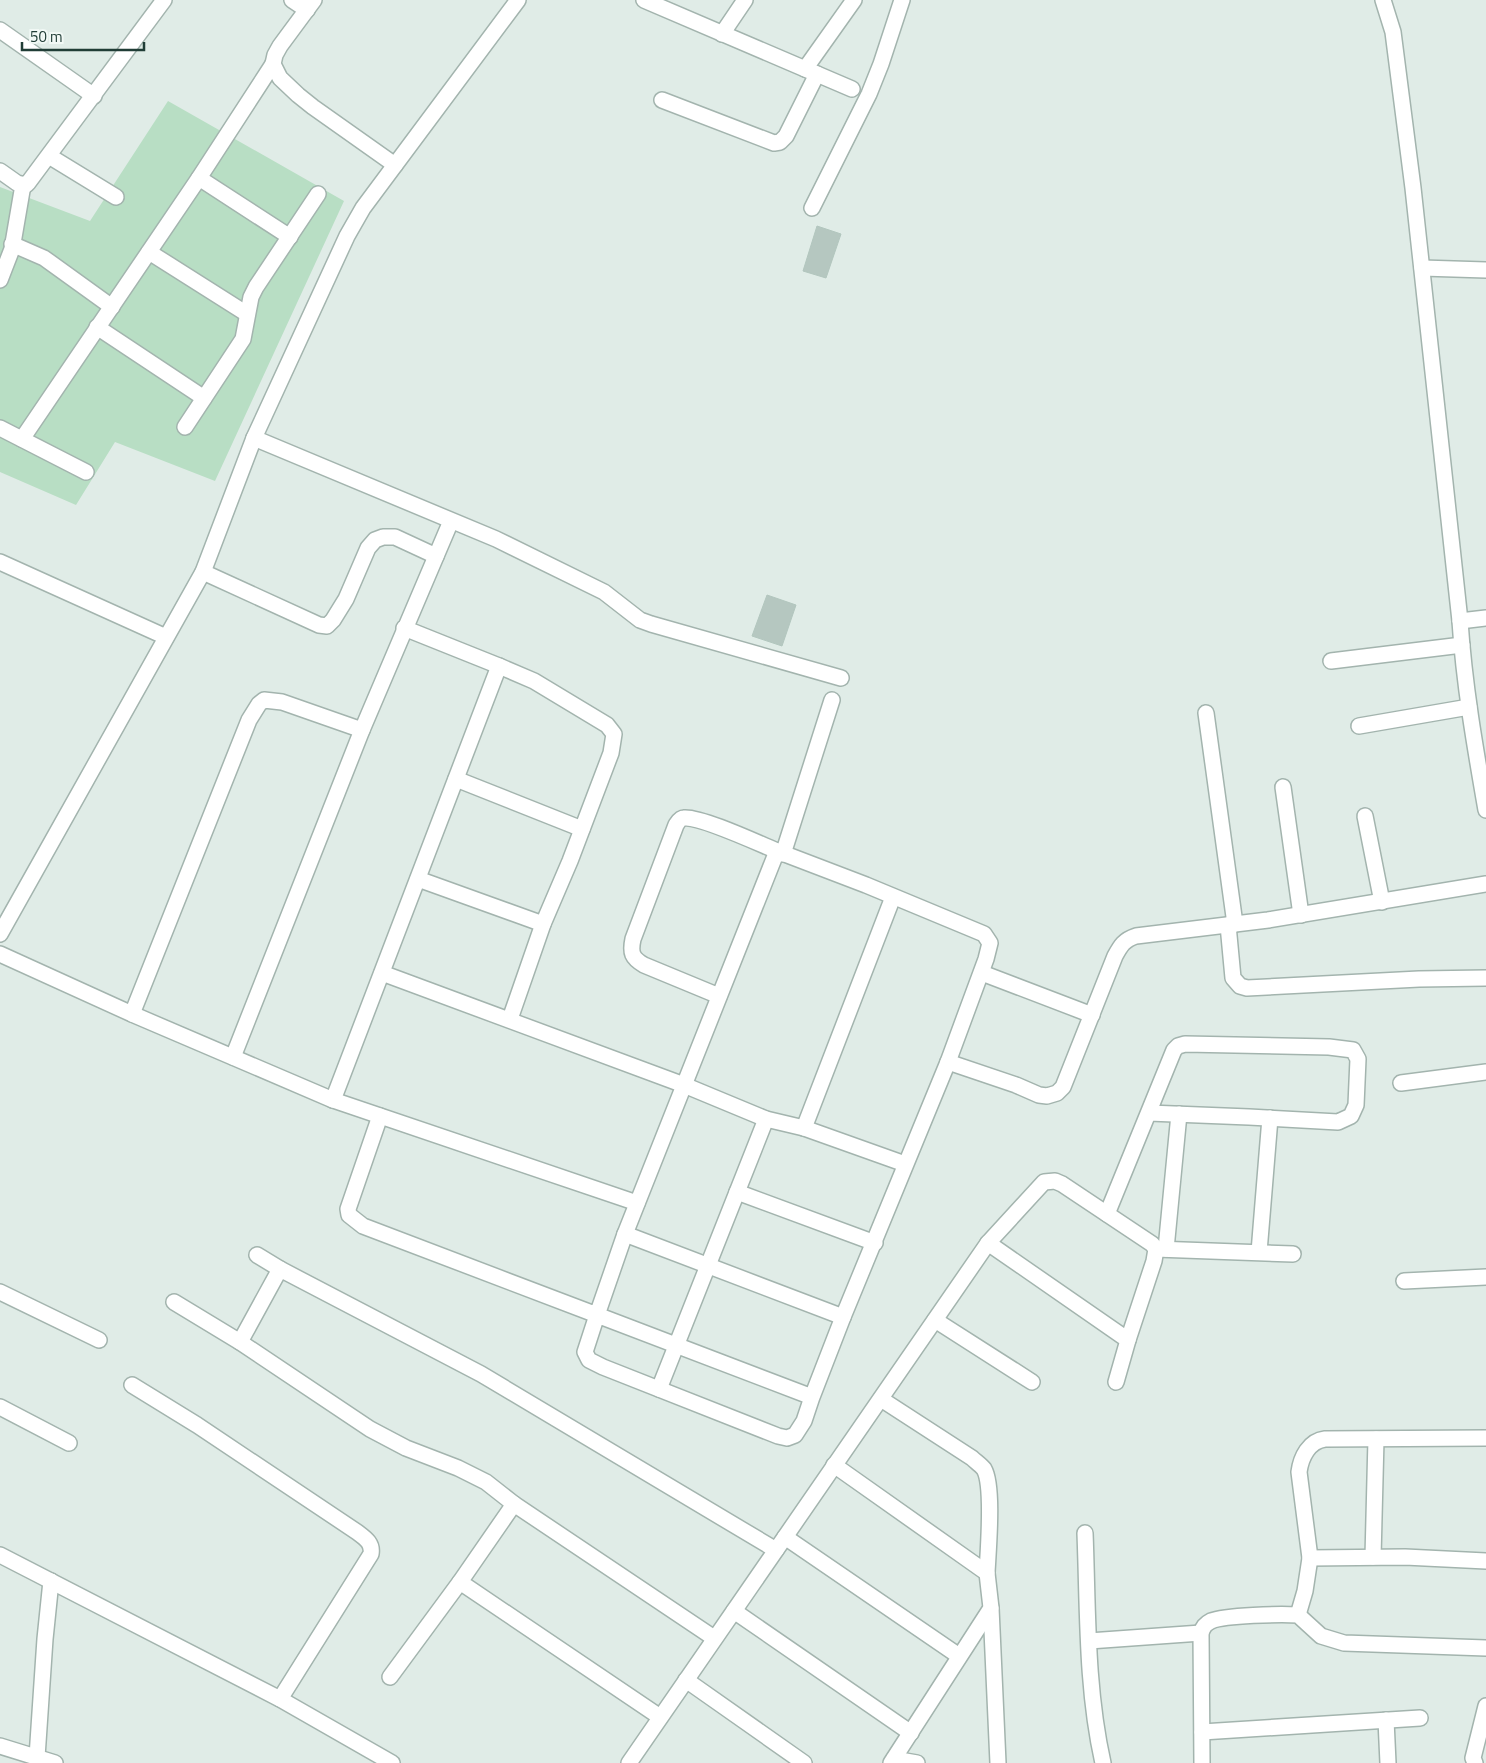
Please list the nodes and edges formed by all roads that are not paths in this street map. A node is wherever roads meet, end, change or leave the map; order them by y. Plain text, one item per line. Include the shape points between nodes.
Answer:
1 (292, 0) edge
2 (518, 0) edge
3 (644, 0) edge
4 (744, 0) edge
5 (854, 0) edge
6 (902, 0) edge
7 (1384, 0) edge
8 (157, 2) edge
9 (311, 5) edge
10 (0, 30) edge
11 (722, 34) junction
12 (273, 64) junction
13 (811, 72) junction
14 (852, 89) dead end
15 (94, 96) junction
16 (662, 100) dead end
17 (49, 156) junction
18 (395, 165) junction
19 (0, 171) edge
20 (199, 178) junction
21 (23, 185) junction
22 (318, 194) dead end
23 (116, 196) dead end
24 (812, 208) dead end
25 (290, 236) junction
26 (12, 244) junction
27 (149, 252) junction
28 (1422, 268) junction
29 (1486, 270) edge
30 (0, 280) edge
31 (112, 306) junction
32 (247, 314) junction
33 (97, 328) junction
34 (204, 398) junction
35 (185, 427) dead end
36 (0, 428) edge
37 (254, 438) junction
38 (22, 439) junction
39 (86, 472) dead end
40 (451, 521) junction
41 (436, 556) junction
42 (0, 562) edge
43 (203, 572) junction
44 (1486, 618) edge
45 (1460, 621) junction
46 (404, 628) junction
47 (166, 637) junction
48 (1462, 645) junction
49 (1331, 661) dead end
50 (499, 666) junction
51 (841, 678) dead end
52 (832, 700) dead end
53 (1469, 707) junction
54 (1206, 713) dead end
55 (1359, 726) dead end
56 (362, 730) junction
57 (456, 779) junction
58 (1283, 786) dead end
59 (1486, 810) edge
60 (1365, 816) dead end
61 (582, 829) junction
62 (780, 852) junction
63 (418, 879) junction
64 (1486, 884) edge
65 (893, 896) junction
66 (1382, 902) junction
67 (1301, 915) junction
68 (543, 924) junction
69 (1232, 925) junction
70 (0, 934) edge
71 (0, 954) edge
72 (382, 973) junction
73 (982, 973) junction
74 (1486, 978) edge
75 (719, 996) junction
76 (132, 1014) junction
77 (1092, 1015) junction
78 (510, 1020) junction
79 (233, 1057) junction
80 (948, 1062) junction
81 (1486, 1072) edge
82 (1401, 1083) dead end
83 (684, 1085) junction
84 (333, 1100) junction
85 (1149, 1113) junction
86 (1180, 1114) junction
87 (380, 1116) junction
88 (1270, 1118) junction
89 (766, 1119) junction
90 (804, 1128) junction
91 (905, 1164) junction
92 (737, 1192) junction
93 (637, 1203) junction
94 (1107, 1214) junction
95 (625, 1234) junction
96 (875, 1243) junction
97 (988, 1243) junction
98 (1161, 1249) junction
99 (1259, 1252) junction
100 (1293, 1254) dead end
101 (257, 1255) dead end
102 (708, 1266) junction
103 (280, 1269) junction
104 (1486, 1277) edge
105 (1404, 1281) dead end
106 (0, 1292) edge
107 (174, 1302) dead end
108 (597, 1316) junction
109 (843, 1317) junction
110 (935, 1320) junction
111 (99, 1340) dead end
112 (1128, 1340) junction
113 (240, 1342) junction
114 (677, 1345) junction
115 (1032, 1382) dead end
116 (1116, 1382) dead end
117 (132, 1385) dead end
118 (659, 1389) junction
119 (812, 1397) junction
120 (881, 1399) junction
121 (0, 1407) edge
122 (1486, 1438) edge
123 (1376, 1439) junction
124 (68, 1443) dead end
125 (834, 1465) junction
126 (514, 1504) junction
127 (1085, 1533) dead end
128 (785, 1537) junction
129 (776, 1550) junction
130 (1373, 1557) junction
131 (1310, 1558) junction
132 (2, 1559) edge
133 (1486, 1561) edge
134 (987, 1573) junction
135 (52, 1581) junction
136 (460, 1582) junction
137 (991, 1608) junction
138 (734, 1611) junction
139 (1298, 1615) junction
140 (1201, 1633) junction
141 (714, 1638) junction
142 (1089, 1641) junction
143 (1486, 1648) edge
144 (959, 1656) junction
145 (390, 1677) dead end
146 (686, 1680) junction
147 (280, 1699) junction
148 (1486, 1706) edge
149 (660, 1717) junction
150 (1420, 1718) dead end
151 (1386, 1720) junction
152 (1202, 1732) junction
153 (911, 1733) junction
154 (0, 1746) edge
155 (37, 1757) junction
156 (633, 1761) edge
157 (892, 1761) edge
158 (55, 1763) edge
159 (392, 1763) edge
160 (804, 1763) edge
161 (917, 1763) edge
162 (998, 1763) edge
163 (1103, 1763) edge
164 (1202, 1763) edge
165 (1388, 1763) edge
166 (1475, 1763) edge

1 - 9 street
2 - 18 street
3 - 11 street
4 - 11 street
5 - 13 street
6 - 24 street via 869,94
7 - 28 street via 1393,32
8 - 15 street
9 - 12 street via 280,46
10 - 15 street
11 - 13 street
12 - 18 street via 280,78 298,95
12 - 20 street
13 - 14 street
13 - 16 street via 786,136 774,144
15 - 17 street
17 - 21 street
17 - 23 street
18 - 37 street via 347,236
19 - 21 street
20 - 25 street
20 - 27 street
21 - 26 street
22 - 25 street
25 - 32 street via 251,297
26 - 30 street
26 - 31 street via 44,258
27 - 31 street
27 - 32 street
28 - 29 street
28 - 45 street
31 - 33 street
32 - 34 street via 243,339
33 - 34 street
33 - 38 street
34 - 35 street
36 - 38 street
37 - 40 street
37 - 43 street
38 - 39 street
40 - 41 street
40 - 51 street via 604,592 640,620
41 - 43 street via 395,537 374,540 346,599 327,626
41 - 46 street
42 - 47 street
43 - 47 street
44 - 45 street
45 - 48 street
46 - 50 street
46 - 56 street
47 - 70 street
48 - 49 street
48 - 53 street
50 - 57 street
50 - 61 street via 565,699 607,725 614,734 611,753
52 - 62 street
53 - 55 street
53 - 59 street
54 - 69 street
56 - 76 street via 282,702 264,700 259,704 249,720
56 - 79 street
57 - 61 street
57 - 63 street
58 - 67 street
60 - 66 street
61 - 68 street
62 - 65 street
62 - 75 street
62 - 75 street via 692,819 683,818 676,825 633,940 632,955 644,965
63 - 68 street
63 - 72 street
64 - 66 street
65 - 73 street via 984,934 990,943
65 - 90 street
66 - 67 street
67 - 69 street
68 - 78 street
69 - 74 street via 1233,978 1247,988
69 - 77 street via 1136,936 1126,940 1115,956
71 - 76 street
72 - 78 street
72 - 84 street
73 - 77 street
73 - 80 street
75 - 83 street
76 - 79 street
77 - 80 street via 1064,1087 1047,1096 1039,1096
78 - 83 street
79 - 84 street
80 - 91 street
81 - 82 street
83 - 89 street
83 - 93 street
84 - 87 street
85 - 86 street
85 - 88 street via 1178,1046 1353,1050 1358,1059 1358,1073 1356,1105 1351,1116 1338,1122
85 - 94 street
86 - 88 street
86 - 98 street
87 - 93 street
87 - 108 street via 348,1209 354,1220
88 - 99 street
89 - 90 street
89 - 92 street
90 - 91 street
91 - 96 street
92 - 96 street
92 - 102 street
93 - 95 street
94 - 97 street via 1062,1184 1048,1180
94 - 98 street
95 - 102 street
95 - 108 street
96 - 109 street
97 - 110 street
97 - 112 street
98 - 99 street
98 - 112 street
99 - 100 street
101 - 103 street
102 - 109 street
102 - 114 street
103 - 113 street
103 - 129 street via 481,1374
104 - 105 street
106 - 111 street
107 - 113 street
108 - 114 street
108 - 118 street via 586,1352 589,1360
109 - 119 street
110 - 115 street
110 - 120 street
112 - 116 street
113 - 126 street via 370,1429 486,1482
114 - 118 street
114 - 119 street
117 - 147 street via 370,1544 371,1554
118 - 119 street via 787,1438 795,1435 804,1421
120 - 125 street
120 - 134 street via 983,1468 989,1494
121 - 124 street
122 - 123 street
123 - 130 street
123 - 131 street via 1318,1440 1300,1461 1301,1498
125 - 128 street
125 - 134 street
126 - 136 street
126 - 141 street
127 - 142 street
128 - 129 street
128 - 144 street
129 - 138 street
130 - 131 street
130 - 133 street
131 - 139 street
132 - 135 street
134 - 137 street
135 - 147 street
135 - 155 street
136 - 145 street
136 - 149 street
137 - 144 street
137 - 162 street
138 - 141 street
138 - 153 street
139 - 140 street via 1213,1620 1205,1624
139 - 143 street via 1321,1636 1344,1643
140 - 142 street
140 - 152 street
141 - 146 street
142 - 163 street via 1092,1703
144 - 153 street
146 - 149 street
146 - 160 street
147 - 159 street
148 - 166 street via 1473,1758
149 - 156 street
150 - 151 street
151 - 152 street
151 - 165 street
152 - 164 street
153 - 157 street
154 - 155 street
155 - 158 street
157 - 161 street

